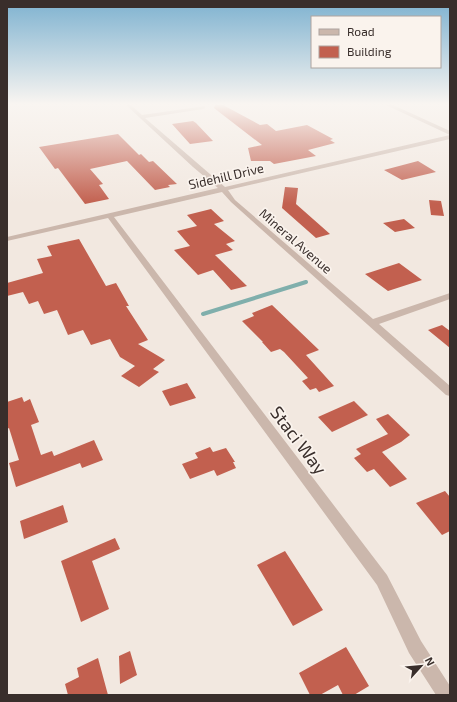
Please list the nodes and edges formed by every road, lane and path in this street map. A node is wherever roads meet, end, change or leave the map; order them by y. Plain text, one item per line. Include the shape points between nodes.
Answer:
1 (164, 138) edge
2 (447, 138) edge
3 (223, 189) junction
4 (109, 215) junction
5 (7, 239) edge
6 (450, 296) edge
7 (372, 323) junction
8 (450, 392) edge
9 (446, 695) edge

1 - 3 street, Mineral Avenue
2 - 3 street, Sidehill Drive
3 - 4 street, Sidehill Drive
3 - 7 street, Mineral Avenue via 233,201
4 - 5 street, Sidehill Drive
4 - 9 street, Staci Way via 382,580 415,647
6 - 7 street
7 - 8 street, Mineral Avenue

